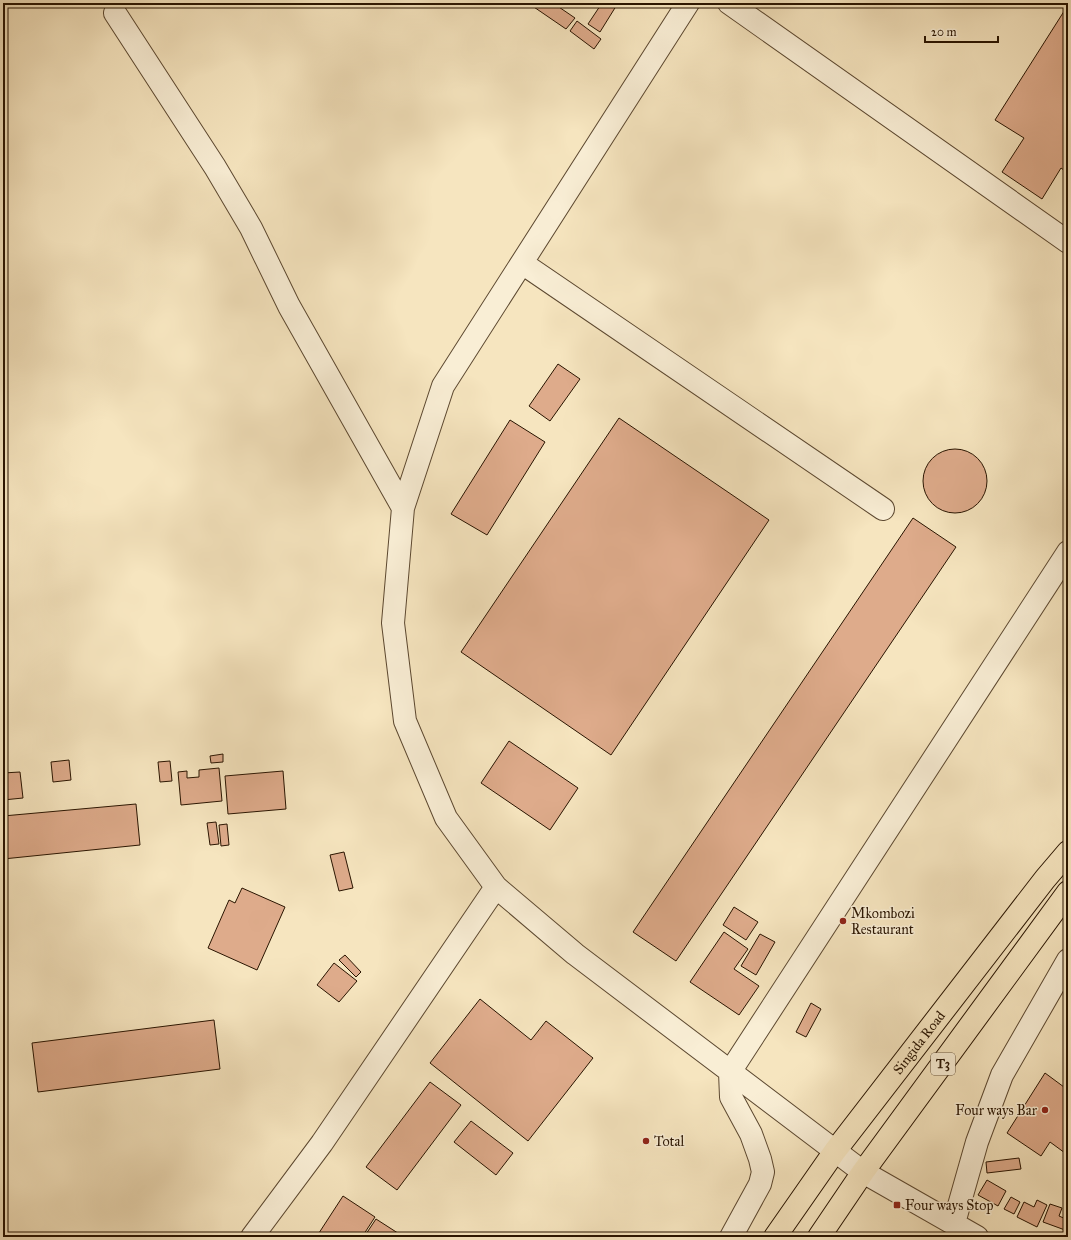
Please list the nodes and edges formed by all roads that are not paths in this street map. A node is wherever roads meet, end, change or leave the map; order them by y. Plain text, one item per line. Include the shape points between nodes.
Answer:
1 (688, 3) edge
2 (729, 3) edge
3 (115, 13) dead end
4 (1068, 242) edge
5 (522, 263) junction
6 (403, 508) junction
7 (883, 509) dead end
8 (1068, 552) edge
9 (1068, 852) edge
10 (496, 887) junction
11 (1068, 892) edge
12 (1068, 960) edge
13 (730, 1072) junction
14 (835, 1152) junction
15 (863, 1172) junction
16 (954, 1223) junction
17 (252, 1237) edge
18 (730, 1237) edge
19 (775, 1237) edge
20 (819, 1237) edge
21 (977, 1237) edge

1 - 5 street
2 - 4 street
3 - 6 street via 215,167 251,228 289,306
5 - 6 street via 443,386
5 - 7 street
6 - 10 street via 393,623 405,721 446,818
8 - 13 street
9 - 14 highway, Singida Road / T3
10 - 13 street via 575,954
10 - 17 street via 322,1143
11 - 15 highway, T3
12 - 16 street via 1002,1076 977,1142
13 - 14 street
13 - 18 street via 731,1097 751,1134 763,1172 760,1184
14 - 15 street
14 - 19 highway, Singida Road / T3
15 - 16 street
15 - 20 highway, T3
16 - 21 street

